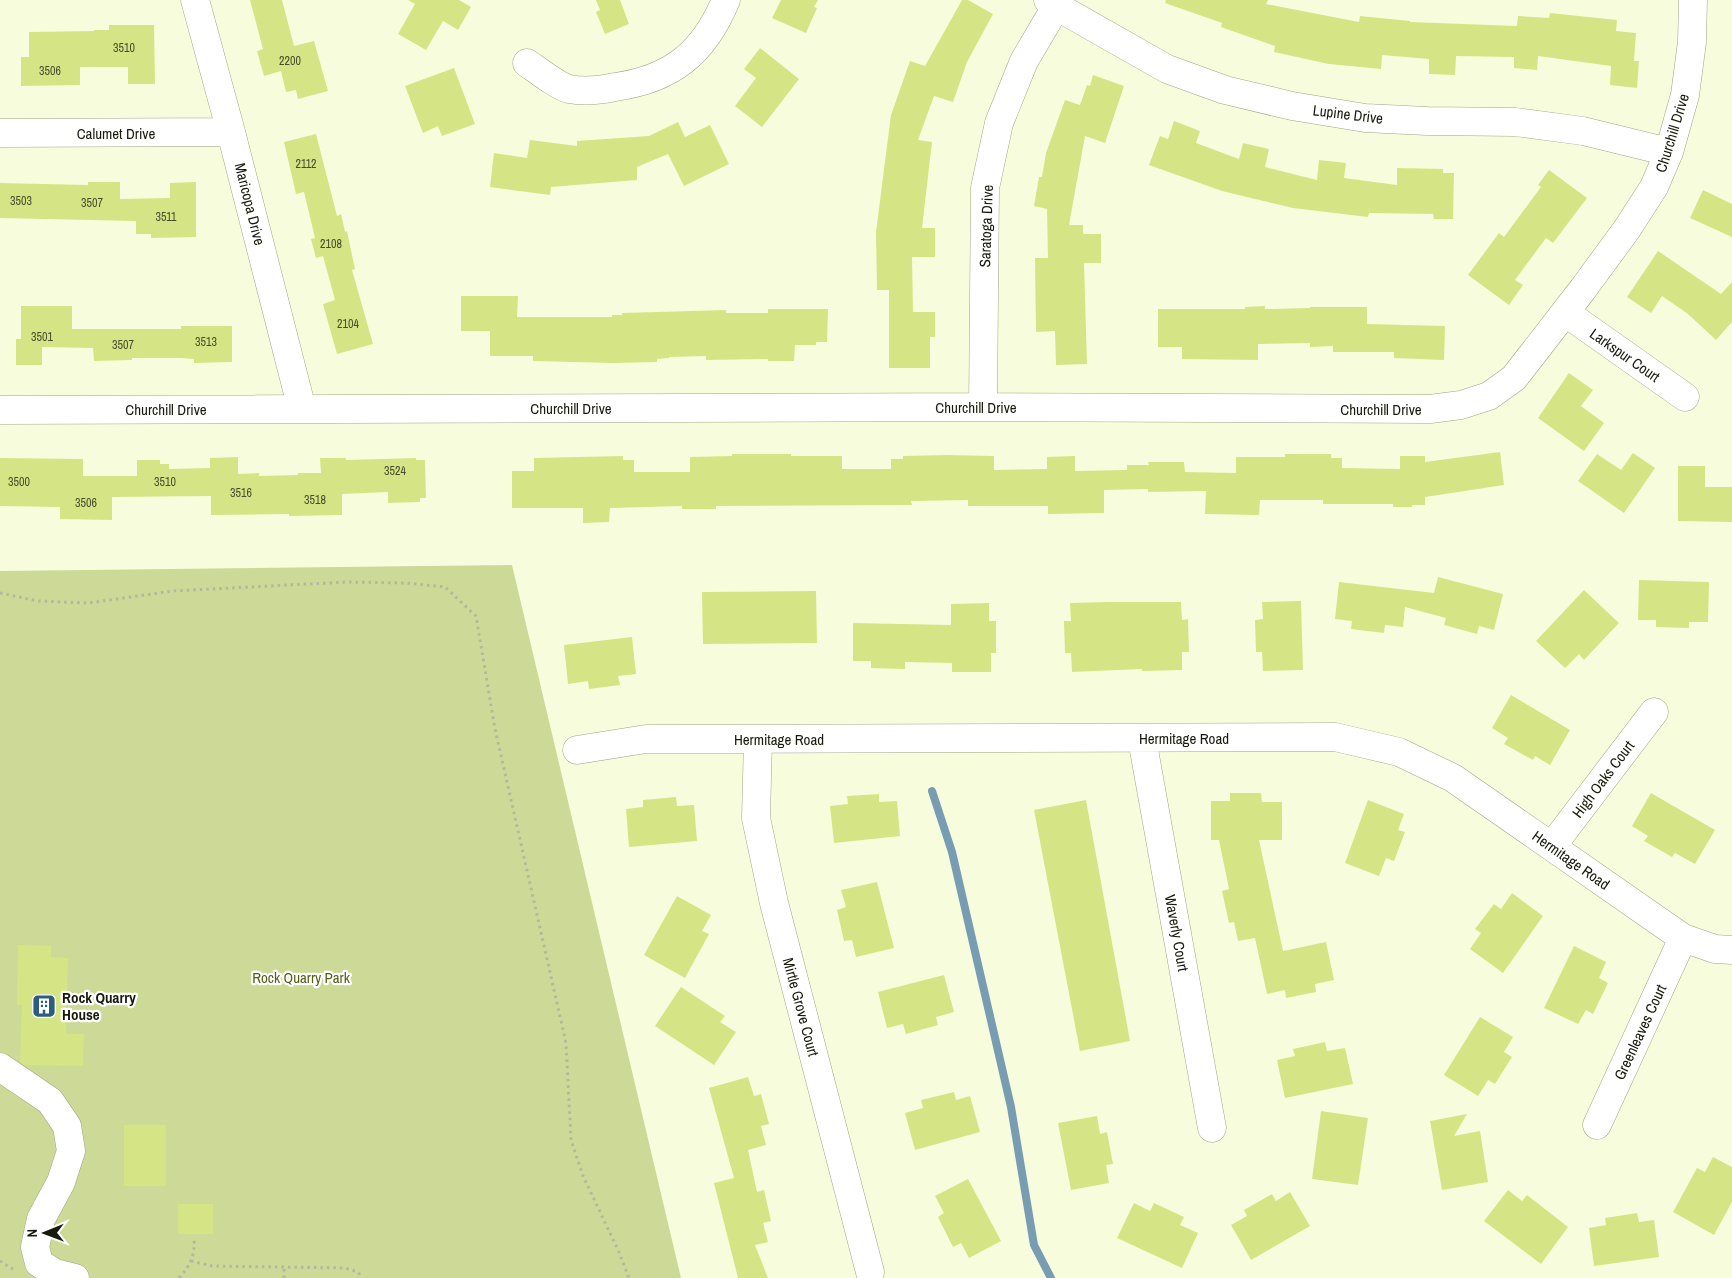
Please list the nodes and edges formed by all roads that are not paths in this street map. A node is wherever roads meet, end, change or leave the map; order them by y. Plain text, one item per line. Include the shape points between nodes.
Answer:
1 (195, 0) edge
2 (726, 0) edge
3 (1693, 0) edge
4 (1054, 2) edge
5 (527, 63) dead end
6 (231, 132) junction
7 (0, 133) edge
8 (1669, 152) junction
9 (1566, 313) junction
10 (1684, 397) dead end
11 (983, 407) junction
12 (302, 409) junction
13 (0, 410) edge
14 (1654, 712) dead end
15 (1142, 738) junction
16 (758, 739) junction
17 (577, 750) dead end
18 (1552, 846) junction
19 (1682, 938) junction
20 (1732, 950) edge
21 (0, 1067) edge
22 (1597, 1125) dead end
23 (1212, 1128) dead end
24 (870, 1272) dead end
25 (75, 1278) edge

1 - 6 street, Maricopa Drive
2 - 5 street via 717,22 698,48 669,72 636,84 597,90 568,89
3 - 8 street, Churchill Drive via 1692,42 1685,95
4 - 8 street, Lupine Drive via 1167,69 1226,90 1292,106 1365,118 1515,122 1583,131
4 - 11 street, Saratoga Drive via 1024,61 999,123 985,188
6 - 7 street, Calumet Drive
6 - 12 street, Maricopa Drive
8 - 9 street, Churchill Drive via 1654,187
9 - 10 street, Larkspur Court
9 - 11 street, Churchill Drive via 1514,378 1489,396 1461,405 1430,409
11 - 12 street, Churchill Drive
12 - 13 street, Churchill Drive
14 - 18 street, High Oaks Court
15 - 16 street, Hermitage Road
15 - 18 street, Hermitage Road via 1335,737 1400,752 1453,778
15 - 23 street, Waverly Court
16 - 17 street, Hermitage Road via 646,739
16 - 24 street, Mirtle Grove Court via 756,818 774,903
18 - 19 street, Hermitage Road
19 - 20 street, Hermitage Road via 1716,949
19 - 22 street, Greenleaves Court
21 - 25 street via 50,1101 67,1126 71,1151 61,1182 41,1219 35,1247 39,1262 55,1273

